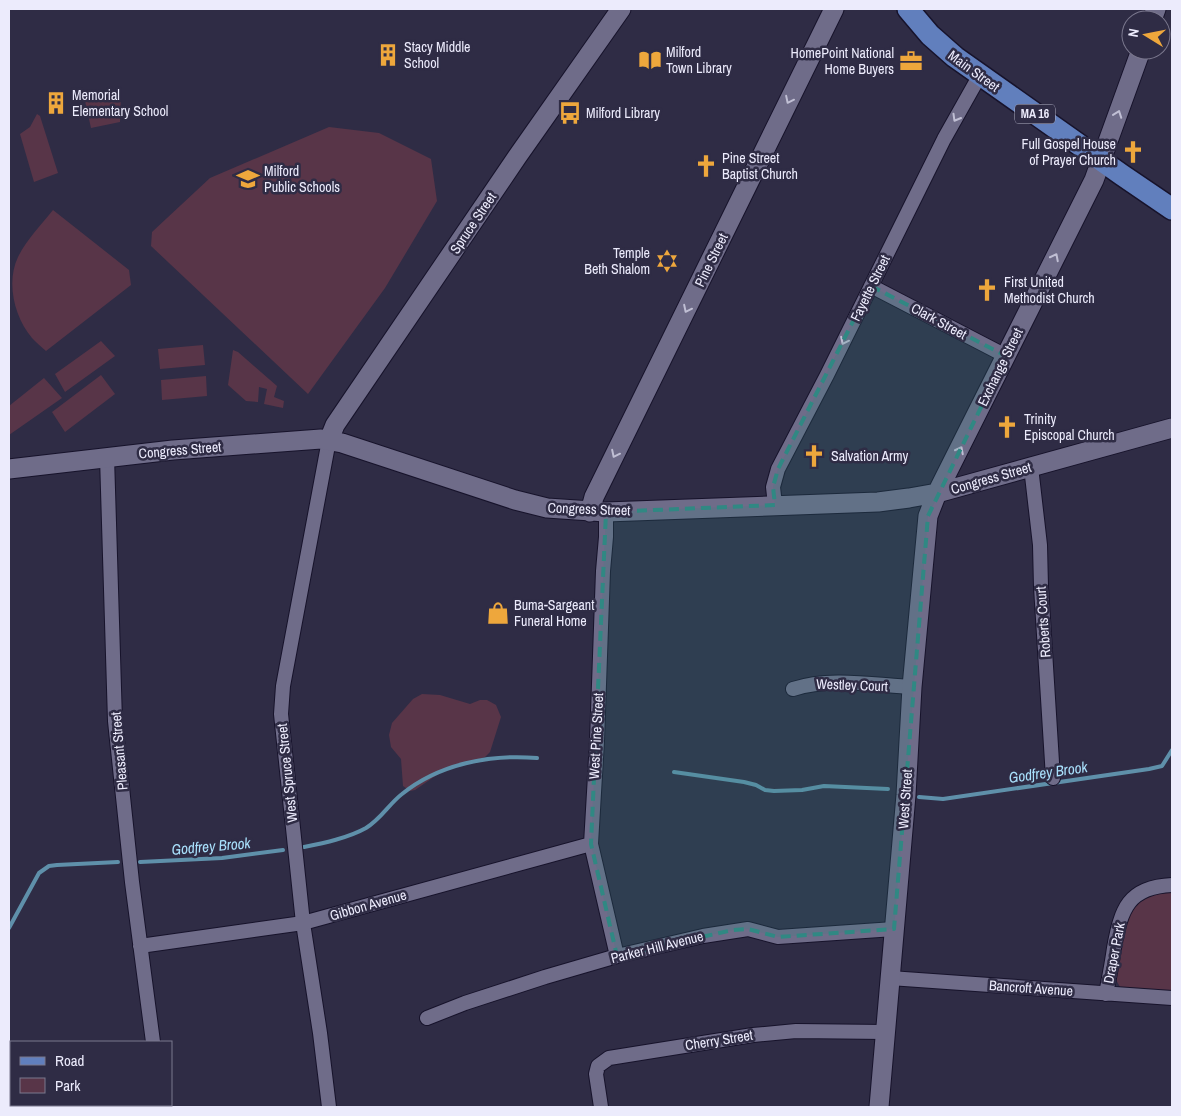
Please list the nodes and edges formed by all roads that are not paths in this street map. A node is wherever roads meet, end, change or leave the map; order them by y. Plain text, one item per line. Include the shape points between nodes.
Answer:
1 (621, 9) edge
2 (834, 9) edge
3 (908, 9) edge
4 (1137, 60) edge
5 (980, 76) junction
6 (1102, 160) junction
7 (1172, 209) edge
8 (871, 286) junction
9 (1006, 356) junction
10 (1172, 428) edge
11 (329, 440) junction
12 (107, 457) junction
13 (1032, 467) junction
14 (9, 469) edge
15 (938, 493) junction
16 (775, 505) junction
17 (598, 512) junction
18 (912, 687) junction
19 (792, 689) dead end
20 (1053, 778) dead end
21 (591, 844) junction
22 (1172, 885) edge
23 (303, 923) junction
24 (894, 929) junction
25 (140, 946) junction
26 (617, 956) junction
27 (890, 978) junction
28 (1106, 994) junction
29 (1172, 998) edge
30 (427, 1018) dead end
31 (885, 1032) junction
32 (153, 1041) edge
33 (329, 1107) edge
34 (601, 1107) edge
35 (879, 1107) edge

1 - 11 street, Spruce Street via 335,425
2 -> 17 street, Pine Street via 594,497
3 - 5 main road, Main Street / MA 16 via 941,45
6 -> 4 street, Exchange Street
5 - 6 main road, Main Street / MA 16
5 -> 8 street, Fayette Street via 944,139
6 - 7 main road, Main Street / MA 16
9 -> 6 street, Exchange Street
8 - 9 street, Clark Street
8 -> 16 street, Fayette Street via 778,470 773,487
15 -> 9 street, Exchange Street
10 - 13 street, Congress Street
11 - 12 street, Congress Street
11 - 17 street, Congress Street via 516,500 547,508
11 - 23 street, West Spruce Street via 281,704
12 - 14 street, Congress Street
12 - 25 street, Pleasant Street via 115,722
13 - 15 street, Congress Street
13 - 20 street, Roberts Court via 1040,545
15 - 16 street, Congress Street via 878,502
15 - 18 street, West Street via 928,516
16 - 17 street, Congress Street
17 - 21 street, West Pine Street via 606,537
18 - 19 street, Westley Court via 810,683
18 - 24 street, West Street
21 - 23 street, Gibbon Avenue
21 - 26 street, West Pine Street
22 - 28 street, Draper Park via 1143,890 1123,912
23 - 25 street, Gibbon Avenue
23 - 33 street, West Spruce Street
24 - 26 street, Parker Hill Avenue via 778,937 748,929 733,930
24 - 27 street, West Street
25 - 32 street, Pleasant Street
26 - 30 street, Parker Hill Avenue
27 - 28 street, Bancroft Avenue
27 - 31 street, West Street
28 - 29 street, Bancroft Avenue
31 - 34 street, Cherry Street via 796,1031 753,1035 609,1058 598,1066 596,1074
31 - 35 street, West Street

